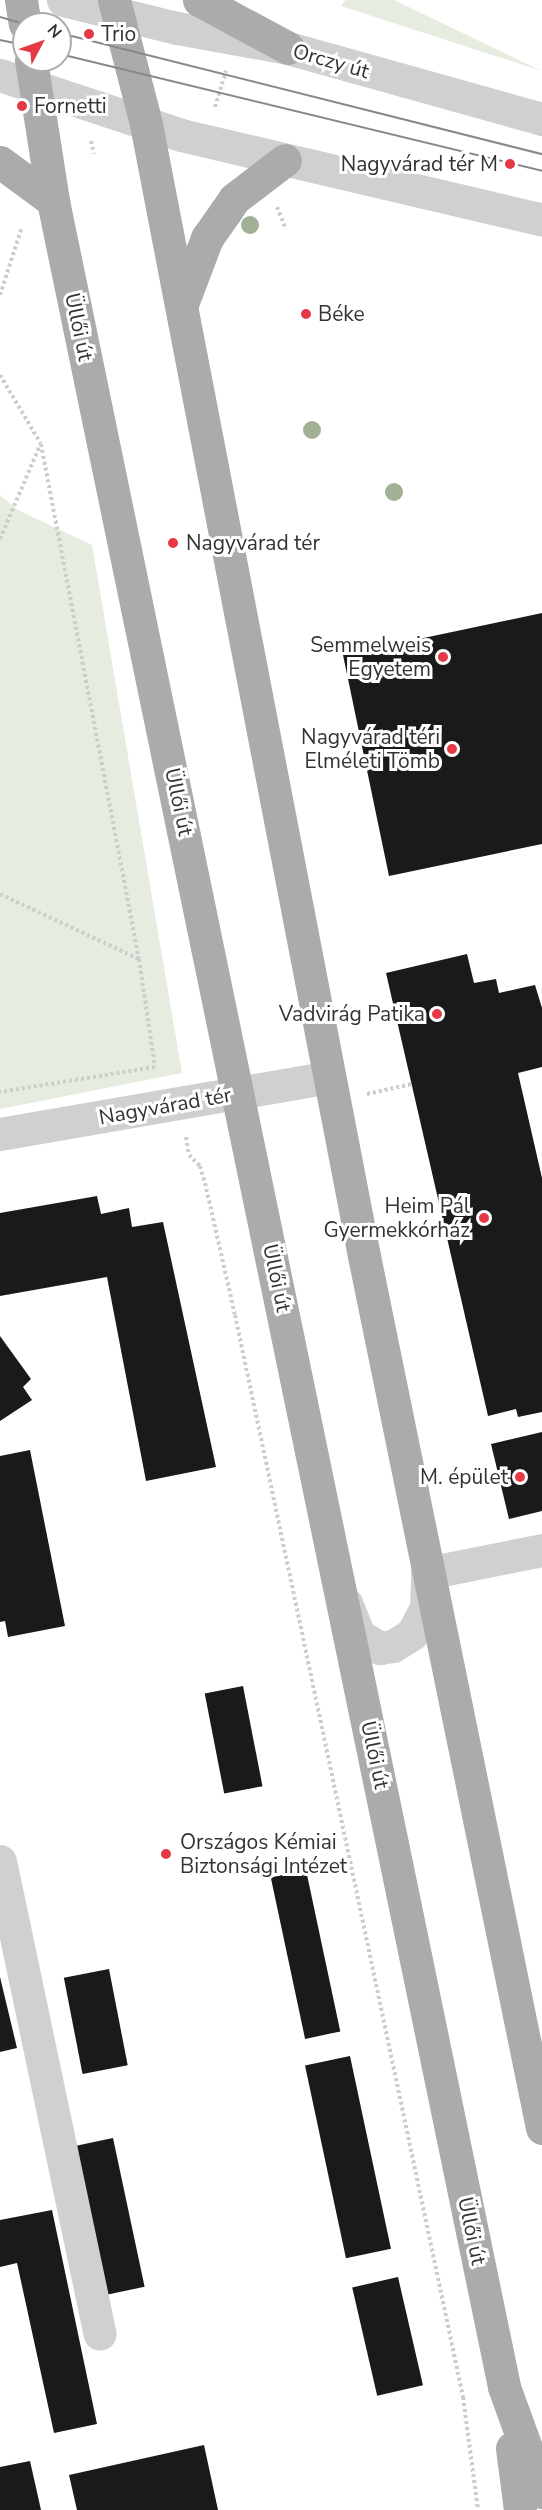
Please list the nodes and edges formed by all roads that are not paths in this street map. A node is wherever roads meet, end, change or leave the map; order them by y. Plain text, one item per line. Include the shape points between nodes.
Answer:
1 (63, 0) edge
2 (199, 0) edge
3 (116, 7) edge
4 (288, 48) junction
5 (32, 72) edge
6 (0, 75) edge
7 (542, 119) edge
8 (146, 124) junction
9 (285, 160) junction
10 (0, 162) edge
11 (53, 201) junction
12 (542, 220) edge
13 (182, 304) junction
14 (329, 1077) junction
15 (239, 1093) junction
16 (0, 1134) edge
17 (542, 1550) edge
18 (427, 1573) junction
19 (342, 1595) junction
20 (0, 1861) edge
21 (536, 2057) edge
22 (542, 2128) edge
23 (100, 2334) dead end
24 (504, 2386) junction
25 (542, 2492) edge
26 (520, 2510) edge

1 - 3 street, Orczy út
2 - 4 main road
3 - 4 street, Orczy út
3 - 8 main road
4 - 7 street, Orczy út
5 - 6 street
5 - 8 street
5 - 11 main road, Üllői út
8 - 9 street
8 - 13 main road
9 - 12 street
9 - 13 main road via 230,205 207,238
10 - 11 main road
11 - 15 main road, Üllői út
13 - 14 main road
14 - 15 street, Nagyvárad tér
14 - 18 main road
15 - 16 street, Nagyvárad tér
15 - 19 main road, Üllői út
17 - 18 street
18 - 19 street via 426,1608 412,1634 393,1646 380,1648 359,1635
18 - 21 main road
19 - 24 main road, Üllői út
20 - 23 street
21 - 22 main road
24 - 25 main road, Üllői út
24 - 26 main road

